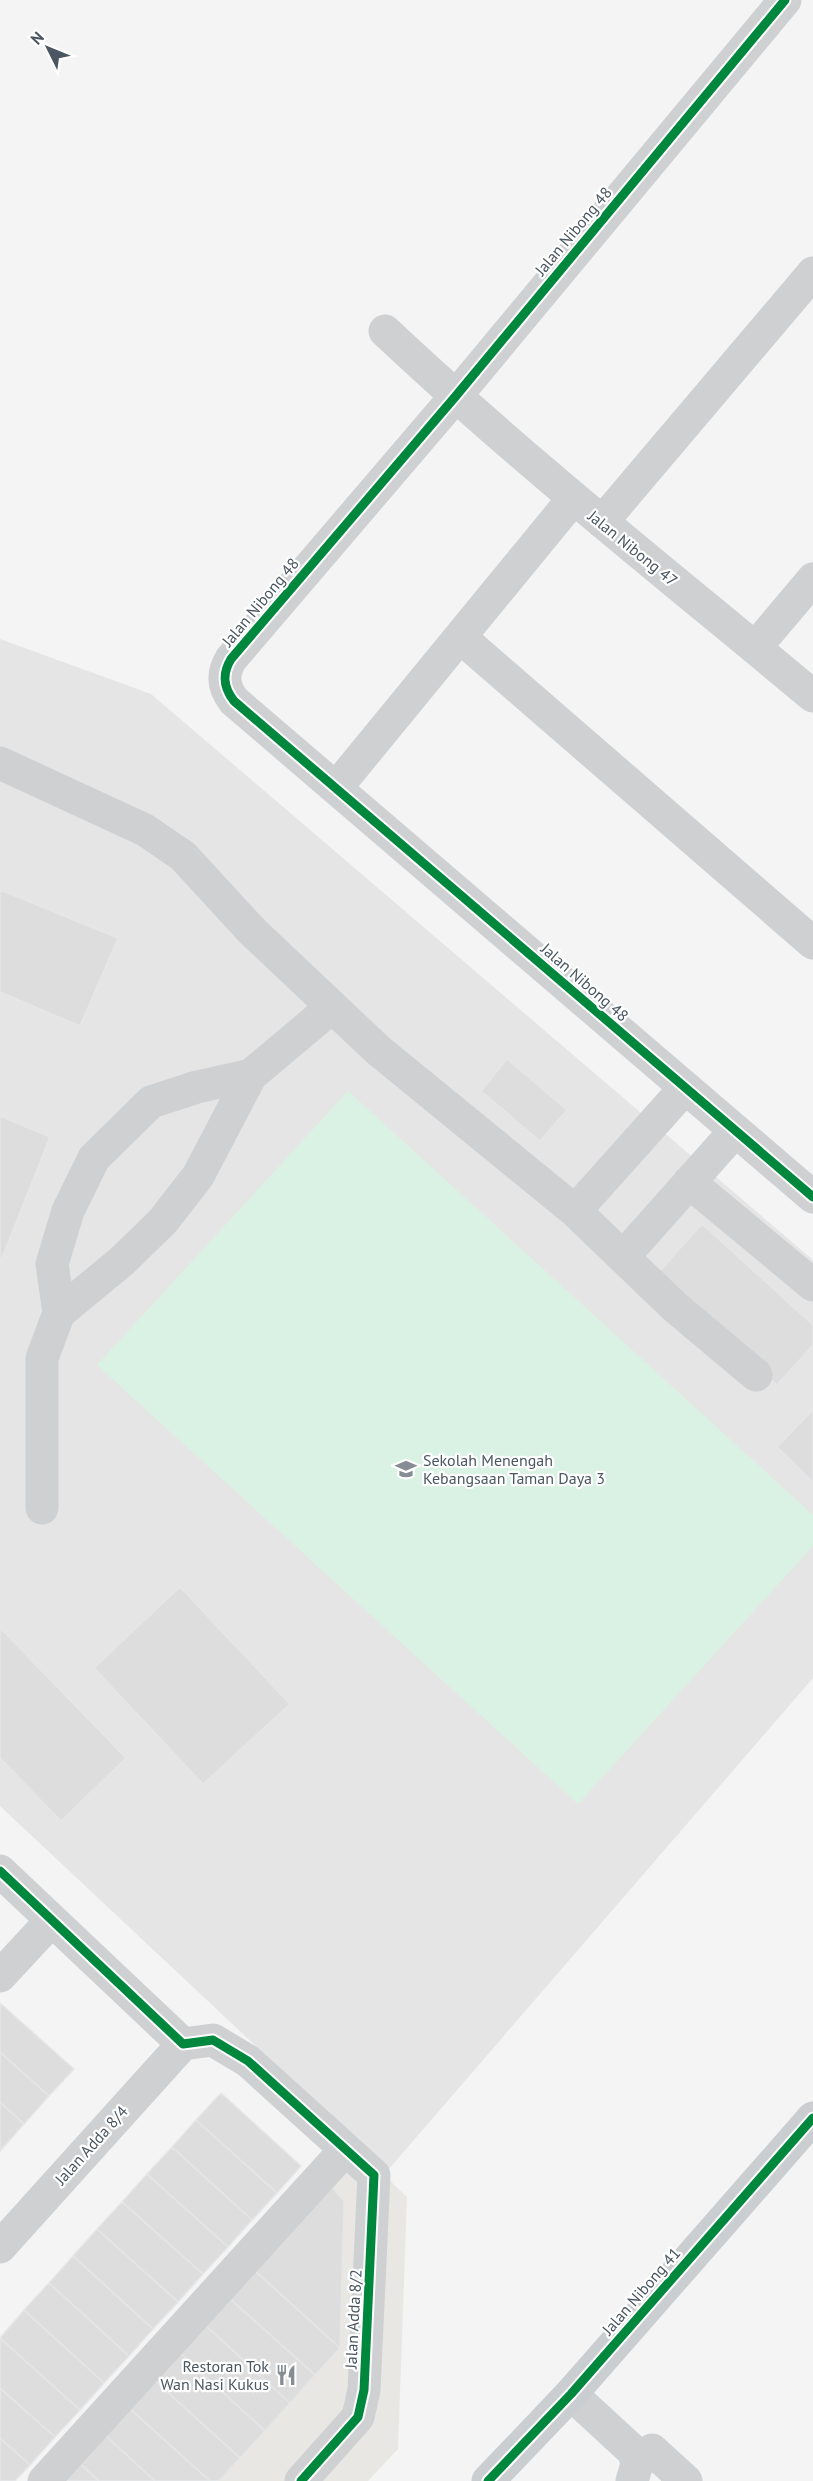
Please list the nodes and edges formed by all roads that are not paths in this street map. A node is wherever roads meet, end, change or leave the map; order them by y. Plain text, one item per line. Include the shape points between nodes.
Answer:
1 (776, 3) edge
2 (813, 273) edge
3 (385, 331) dead end
4 (454, 397) junction
5 (573, 499) junction
6 (602, 522) junction
7 (813, 579) edge
8 (460, 637) junction
9 (755, 648) junction
10 (813, 696) edge
11 (0, 763) edge
12 (336, 788) junction
13 (813, 943) edge
14 (332, 1007) junction
15 (251, 1076) junction
16 (685, 1089) junction
17 (735, 1131) junction
18 (689, 1182) junction
19 (813, 1197) edge
20 (575, 1211) junction
21 (623, 1257) junction
22 (813, 1285) edge
23 (60, 1313) junction
24 (756, 1375) dead end
25 (42, 1508) dead end
26 (0, 1871) edge
27 (52, 1920) junction
28 (0, 1976) edge
29 (183, 2044) junction
30 (813, 2118) edge
31 (345, 2150) junction
32 (0, 2247) edge
33 (571, 2394) junction
34 (634, 2472) edge
35 (44, 2481) edge
36 (301, 2481) edge
37 (488, 2481) edge
38 (686, 2481) edge

1 - 4 street, Jalan Nibong 48
2 - 6 street
3 - 4 street, Jalan Nibong 47
4 - 5 street, Jalan Nibong 47
4 - 12 street, Jalan Nibong 48 via 225,669 226,692 234,701
5 - 6 street, Jalan Nibong 47
5 - 8 street
6 - 9 street, Jalan Nibong 47
7 - 9 street
8 - 12 street
8 - 13 street
9 - 10 street, Jalan Nibong 47
11 - 14 street via 145,830 183,856 252,931
12 - 16 street, Jalan Nibong 48
14 - 15 street
14 - 20 street via 378,1050
15 - 23 street via 198,1176 163,1221
15 - 23 street via 151,1102 93,1158 68,1211 52,1264
16 - 17 street, Jalan Nibong 48
16 - 20 street
17 - 18 street
17 - 19 street, Jalan Nibong 48
18 - 21 street
18 - 22 street
20 - 21 street
21 - 24 street
23 - 25 street via 42,1358
26 - 27 street
27 - 28 street
27 - 29 street
29 - 31 street via 213,2040 248,2061
29 - 32 street, Jalan Adda 8/4
30 - 33 main road, Jalan Nibong 41
31 - 35 street
31 - 36 street, Jalan Adda 8/2 via 374,2175 364,2390 358,2417
33 - 34 street via 627,2443 634,2452
33 - 37 main road, Jalan Nibong 41
34 - 38 street via 652,2450

